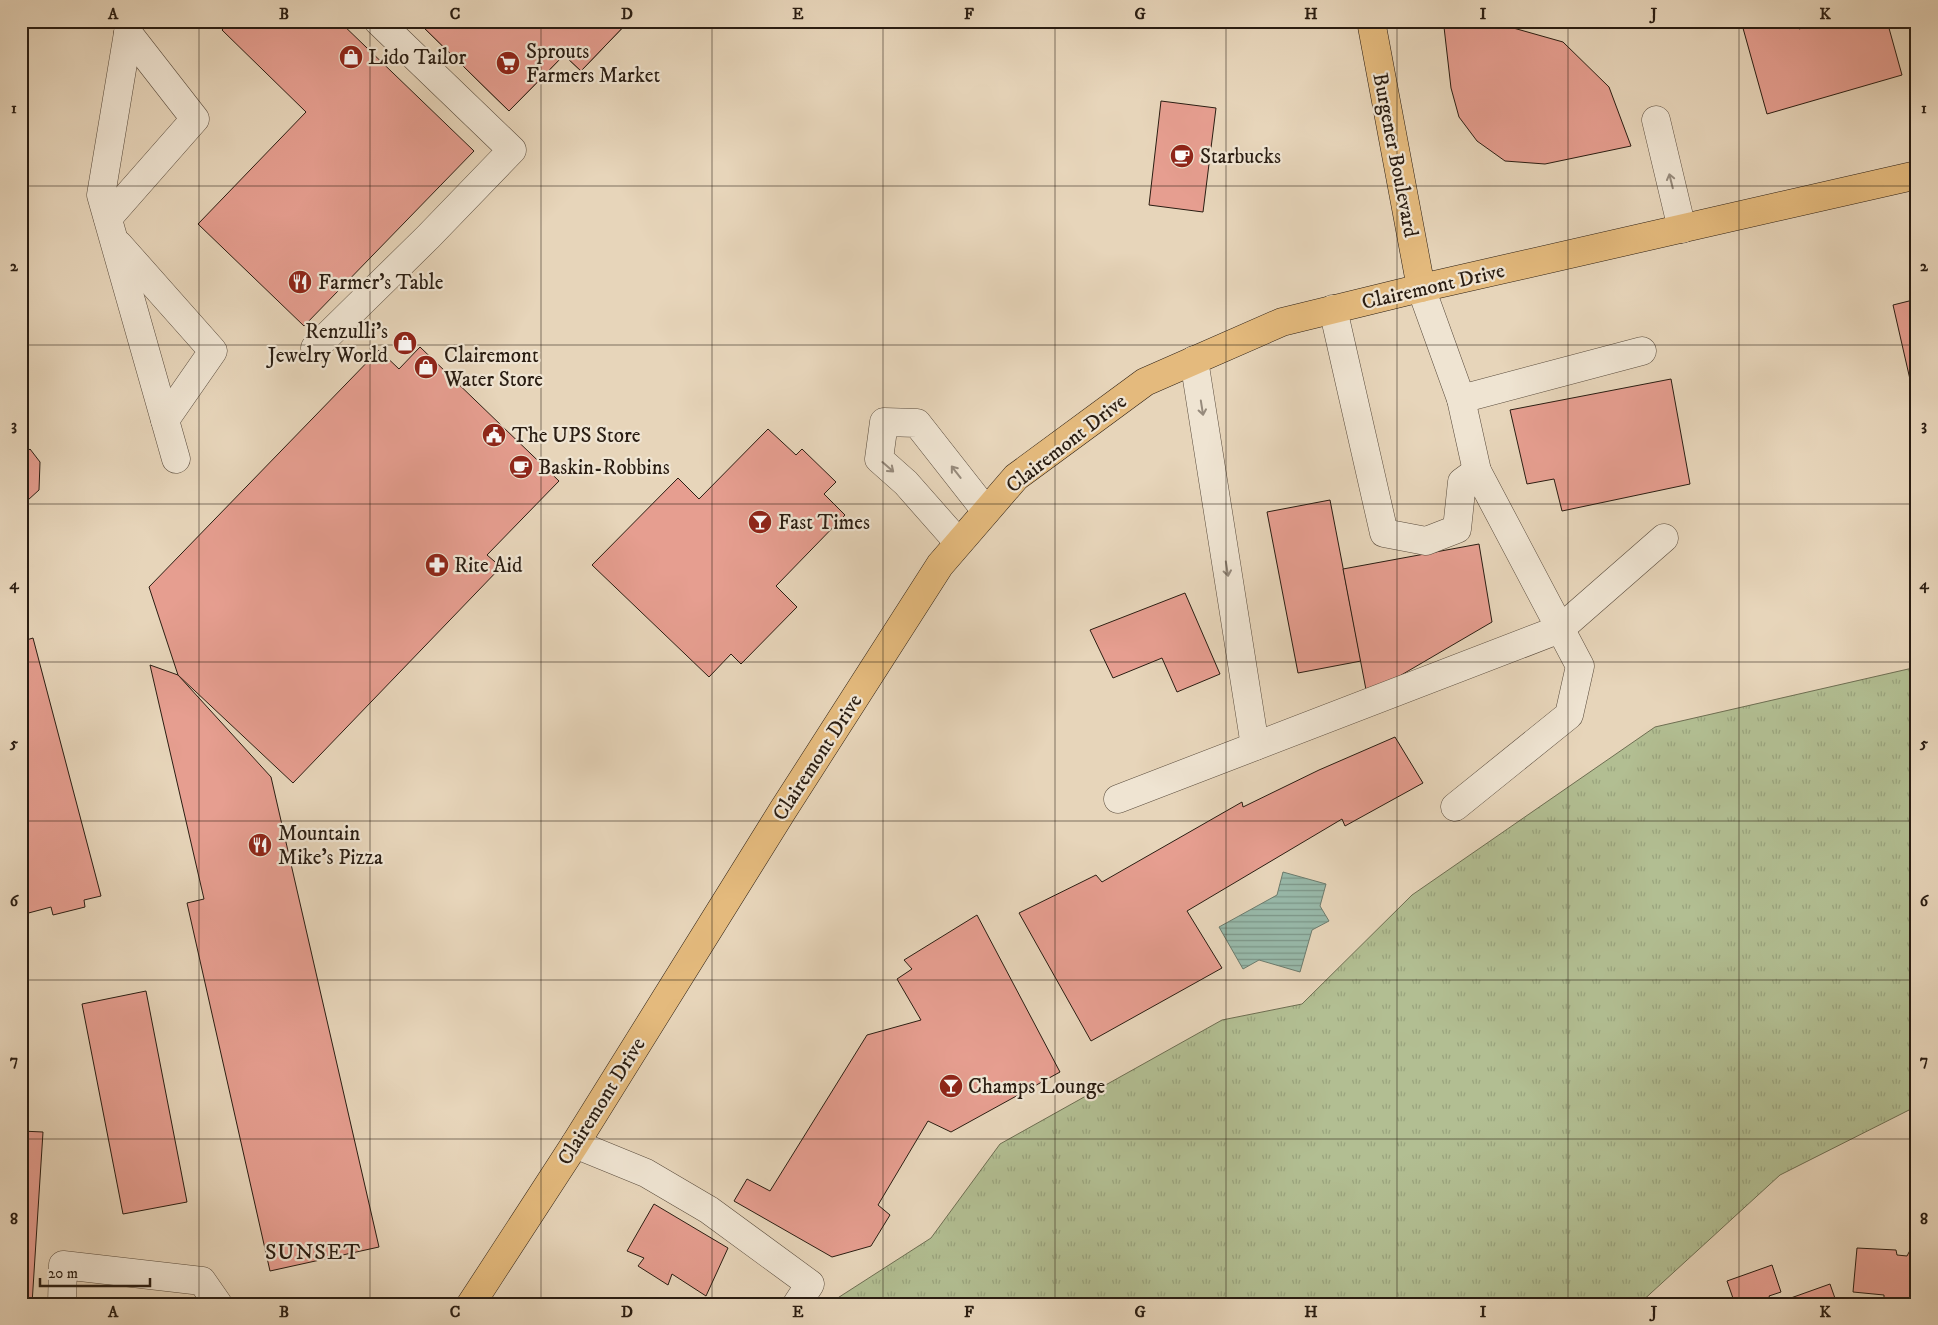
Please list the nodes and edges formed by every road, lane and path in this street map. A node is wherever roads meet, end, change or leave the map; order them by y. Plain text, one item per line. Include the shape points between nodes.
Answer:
1 (378, 21) edge
2 (1371, 21) edge
3 (1656, 120) dead end
4 (1917, 175) edge
5 (111, 229) junction
6 (1682, 229) junction
7 (1421, 288) junction
8 (1333, 310) junction
9 (315, 348) dead end
10 (1642, 351) dead end
11 (1206, 355) junction
12 (1461, 399) junction
13 (165, 420) junction
14 (176, 459) dead end
15 (1477, 470) junction
16 (986, 511) junction
17 (1664, 538) dead end
18 (958, 542) junction
19 (1560, 628) junction
20 (1256, 746) junction
21 (1118, 798) dead end
22 (1455, 807) dead end
23 (575, 1144) junction
24 (62, 1304) edge
25 (218, 1304) edge
26 (471, 1304) edge
27 (797, 1304) edge

1 - 9 street via 512,150
2 - 7 main road, Burgener Boulevard
6 -> 3 street
4 - 6 main road, Clairemont Drive
5 - 5 street via 195,119 128,33 102,195
5 - 13 street
5 - 13 street via 213,351
6 - 7 main road, Clairemont Drive
7 - 8 main road, Clairemont Drive
7 - 12 street
8 - 11 main road, Clairemont Drive via 1282,322
8 - 15 street via 1384,533 1426,541 1457,529 1462,482
10 - 12 street
11 - 16 main road, Clairemont Drive via 1145,382 1016,476
11 -> 20 street
12 - 15 street
13 - 14 street
15 - 19 street
16 - 18 main road, Clairemont Drive
16 -> 18 street via 917,423 884,422 880,459 906,483
17 - 19 street
18 - 23 main road, Clairemont Drive via 794,793
19 - 20 street
19 - 22 street via 1580,666 1569,716
20 - 21 street
23 - 26 main road, Clairemont Drive
23 - 27 street via 646,1173 709,1210 810,1284
24 - 25 street via 63,1265 202,1281

